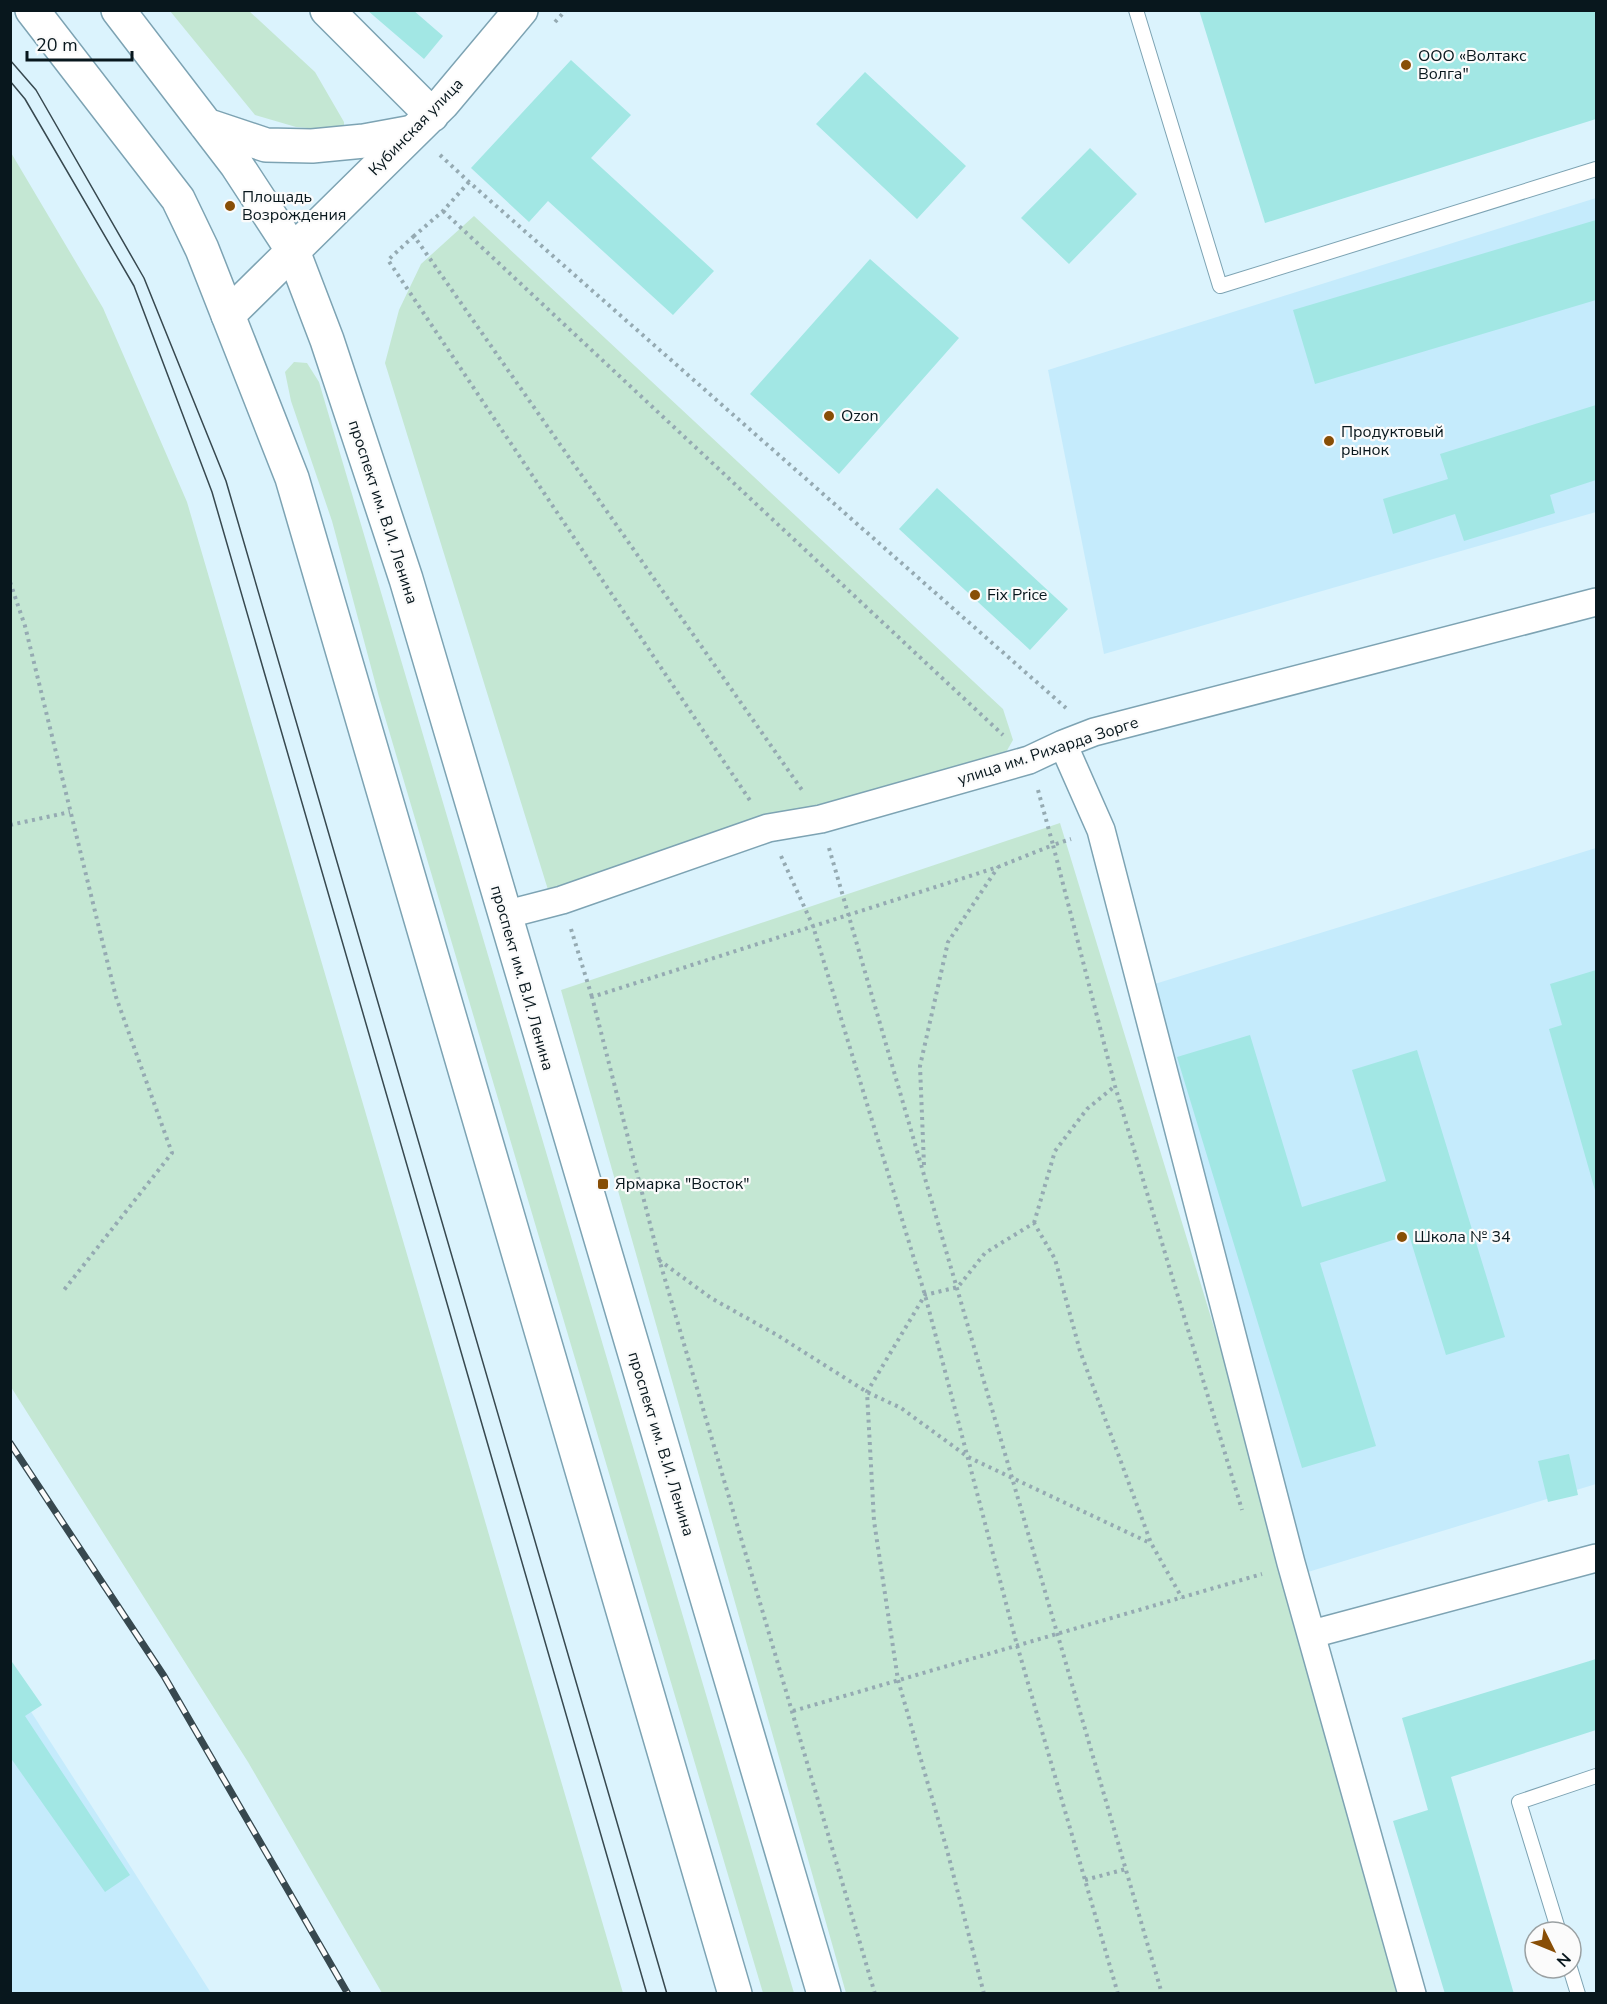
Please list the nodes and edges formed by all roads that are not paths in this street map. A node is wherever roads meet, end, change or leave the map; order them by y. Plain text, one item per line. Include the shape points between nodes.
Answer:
1 (32, 10) edge
2 (118, 10) edge
3 (327, 10) edge
4 (521, 10) edge
5 (1136, 10) edge
6 (206, 125) junction
7 (426, 131) junction
8 (1596, 169) edge
9 (293, 251) junction
10 (228, 315) junction
11 (1596, 602) edge
12 (1064, 744) junction
13 (504, 915) junction
14 (1596, 1557) edge
15 (1312, 1634) junction
16 (1596, 1776) edge
17 (1555, 1920) edge
18 (735, 1994) edge
19 (824, 1994) edge
20 (1412, 1994) edge

1 - 10 main road via 178,199
2 - 6 main road, проспект им. В.И. Ленина
3 - 7 main road
4 - 7 main road, Кубинская улица
5 - 8 lane via 1220,286
6 - 7 main road via 266,145 312,146
6 - 9 main road, проспект им. В.И. Ленина
7 - 9 main road, Кубинская улица
9 - 10 main road, Кубинская улица
9 - 13 main road, проспект им. В.И. Ленина via 327,340 406,579
10 - 18 main road via 295,490
11 - 12 street, улица им. Рихарда Зорге via 1094,732
12 - 13 street, улица им. Рихарда Зорге via 1029,760 821,819 768,828 562,900
12 - 15 street via 1101,830
13 - 19 main road, проспект им. В.И. Ленина
14 - 15 street
15 - 20 street
16 - 17 lane via 1519,1802

